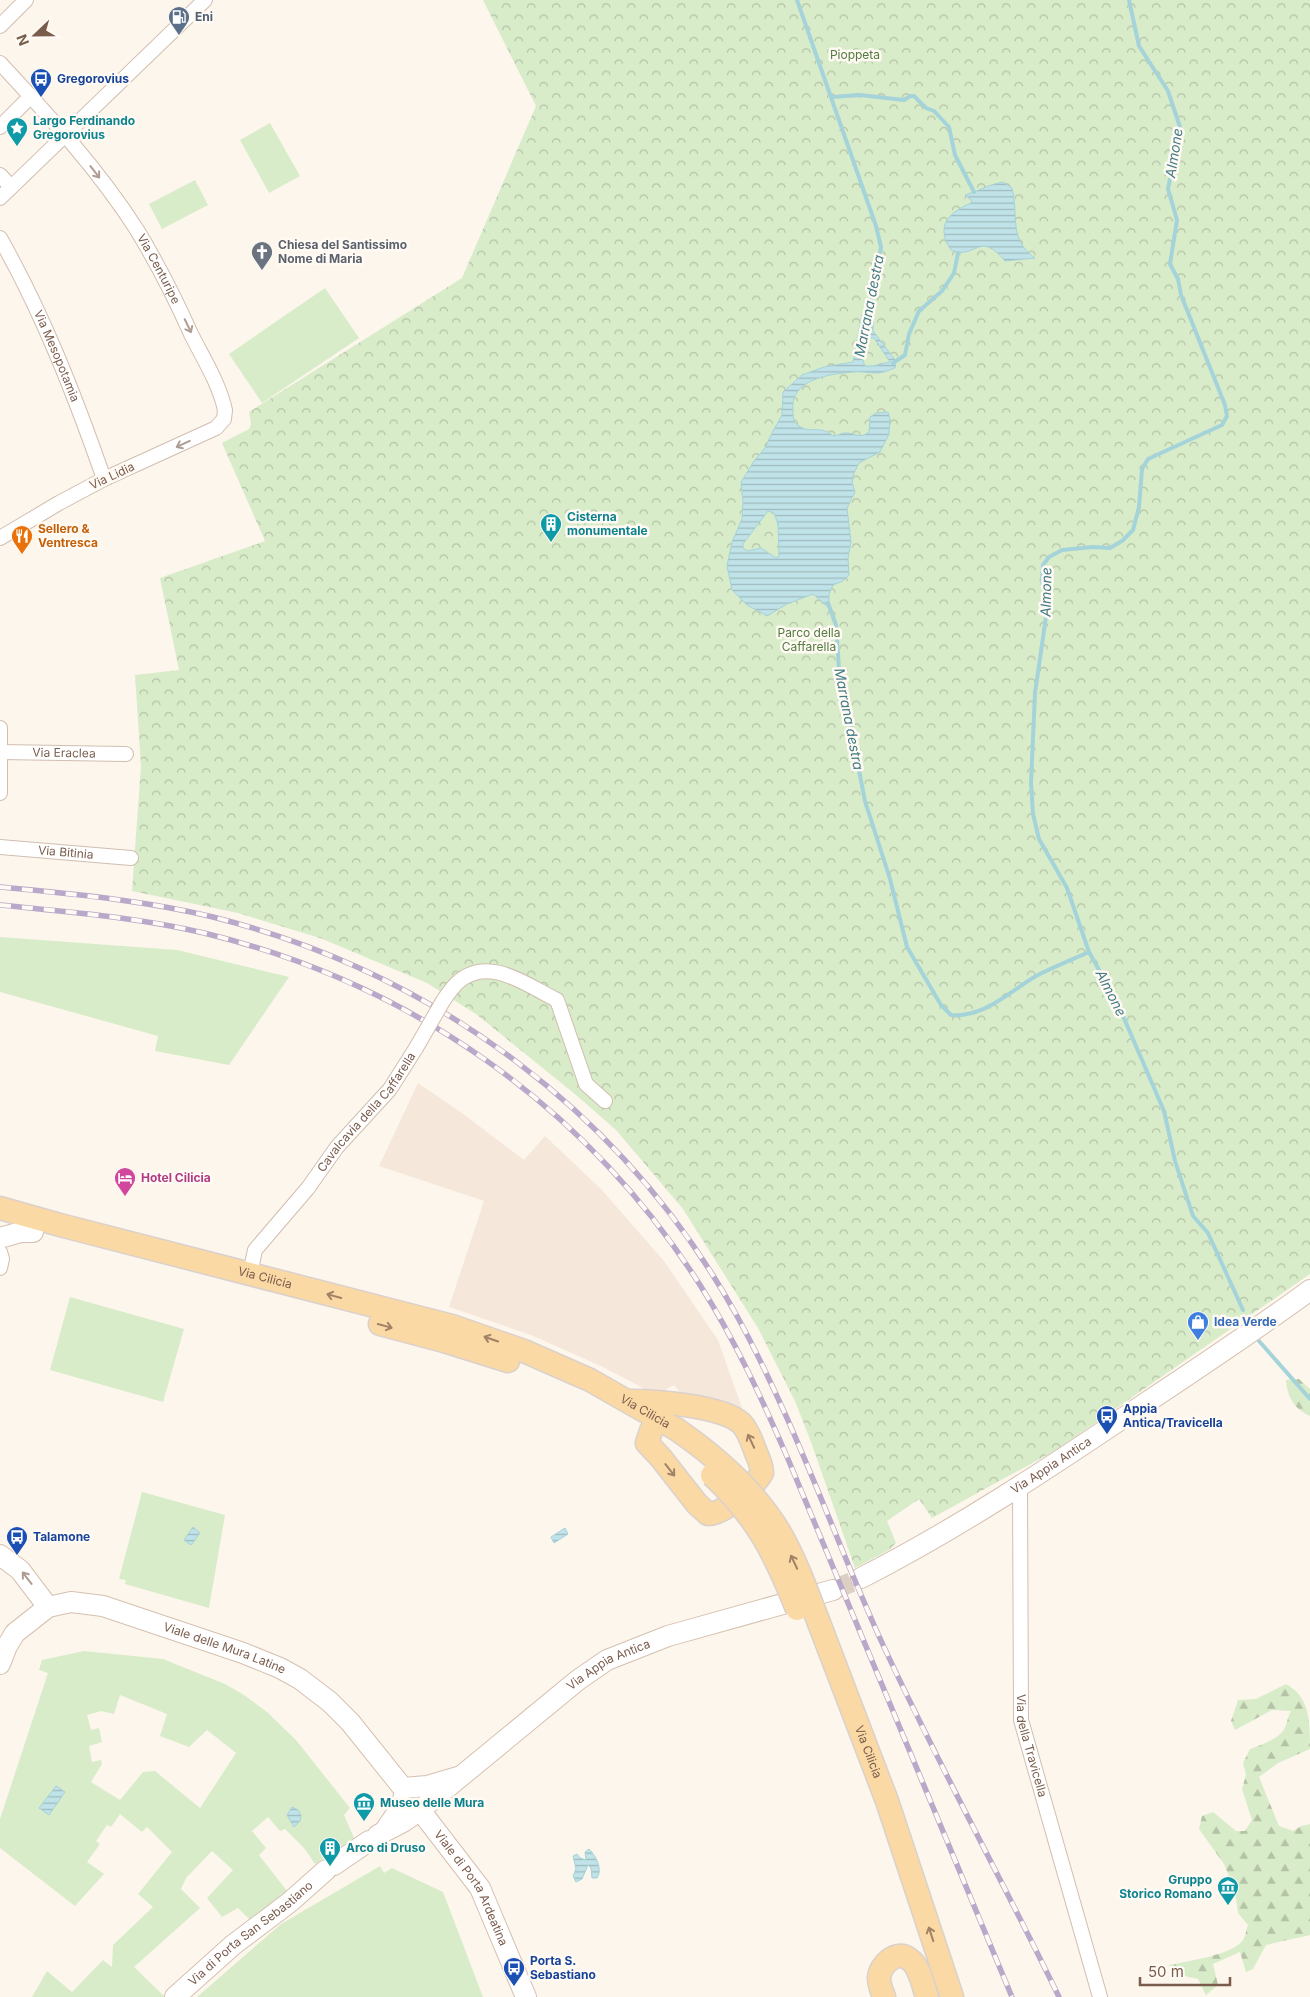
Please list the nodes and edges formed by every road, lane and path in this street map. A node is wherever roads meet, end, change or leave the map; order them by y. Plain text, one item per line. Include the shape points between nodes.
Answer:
1 (26, 0) edge
2 (205, 0) edge
3 (0, 26) edge
4 (0, 63) edge
5 (31, 96) junction
6 (0, 127) edge
7 (65, 134) junction
8 (0, 175) edge
9 (11, 187) junction
10 (0, 198) edge
11 (0, 238) edge
12 (224, 419) joint
13 (104, 479) junction
14 (0, 538) edge
15 (0, 728) edge
16 (1, 752) edge
17 (126, 754) dead end
18 (0, 793) edge
19 (0, 847) edge
20 (131, 858) dead end
21 (606, 1101) dead end
22 (0, 1208) edge
23 (0, 1222) edge
24 (33, 1232) junction
25 (0, 1238) edge
26 (0, 1252) edge
27 (0, 1268) edge
28 (250, 1274) junction
29 (1310, 1290) edge
30 (630, 1401) junction
31 (651, 1430) junction
32 (673, 1435) junction
33 (1020, 1487) junction
34 (0, 1555) edge
35 (861, 1578) tunnel mouth
36 (834, 1590) tunnel mouth
37 (48, 1607) junction
38 (813, 1628) junction
39 (0, 1664) edge
40 (462, 1776) junction
41 (403, 1788) junction
42 (420, 1810) junction
43 (373, 1838) junction
44 (174, 1997) edge
45 (526, 1997) edge
46 (884, 1997) edge
47 (927, 1997) edge
48 (937, 1997) edge
49 (952, 1997) edge
50 (1100, 1997) edge

1 - 3 street
2 - 7 street
4 - 5 street, Via Centuripe
5 - 6 street
5 - 7 street, Via Centuripe
7 - 9 street
7 -> 12 street, Via Centuripe via 126,213 152,256 209,370 224,405
8 - 9 street
9 - 10 street
11 - 13 street, Via Mesopotamia via 63,370
12 -> 13 street, Via Lidia via 213,430
13 - 14 street, Via Lidia
15 - 16 street
16 - 17 street, Via Eraclea
16 - 18 street
19 - 20 street, Via Bitinia
21 - 28 street, Cavalcavia della Caffarella, bridge via 586,1084 557,1000 504,974 485,970 462,979 443,1001 390,1088 337,1147 308,1188 255,1250
22 - 28 main road, Via Cilicia
23 - 24 main road, Via Cilicia
24 - 25 street
24 -> 31 main road, Via Cilicia via 502,1359 587,1396
26 - 27 street
30 -> 28 main road, Via Cilicia via 524,1351 452,1326
29 - 33 street, Via Appia Antica
31 -> 30 main road via 647,1443 705,1512 714,1514 726,1508 760,1475 761,1464 746,1430 733,1418 667,1402
30 - 32 main road, Via Cilicia
31 - 32 main road, Via Cilicia
32 - 38 main road, Via Cilicia, bridge via 727,1468 762,1506 791,1554
33 - 35 street, Via Appia Antica
33 - 50 street, Via della Travicella via 1021,1720
37 -> 34 street via 20,1570
36 - 40 street, Via Appia Antica via 668,1636 611,1658 578,1680
37 - 39 street, Viale delle Mura Latine via 15,1633
37 - 41 street, Viale delle Mura Latine via 71,1602 103,1606 280,1668 320,1693 340,1711
38 - 48 main road, Via Cilicia
49 -> 38 main road, Via Cilicia via 887,1802
40 - 41 street via 427,1786
40 - 42 street, Via Appia Antica
41 - 42 street, Viale delle Mura Latine
41 - 43 street, Via di Porta San Sebastiano via 398,1806
42 - 43 street, Via di Porta San Sebastiano
42 - 45 street, Viale di Porta Ardeatina via 480,1888
43 - 44 street, Via di Porta San Sebastiano via 330,1867 233,1944
46 - 47 main road via 880,1972 885,1964 900,1956 909,1958 915,1965

